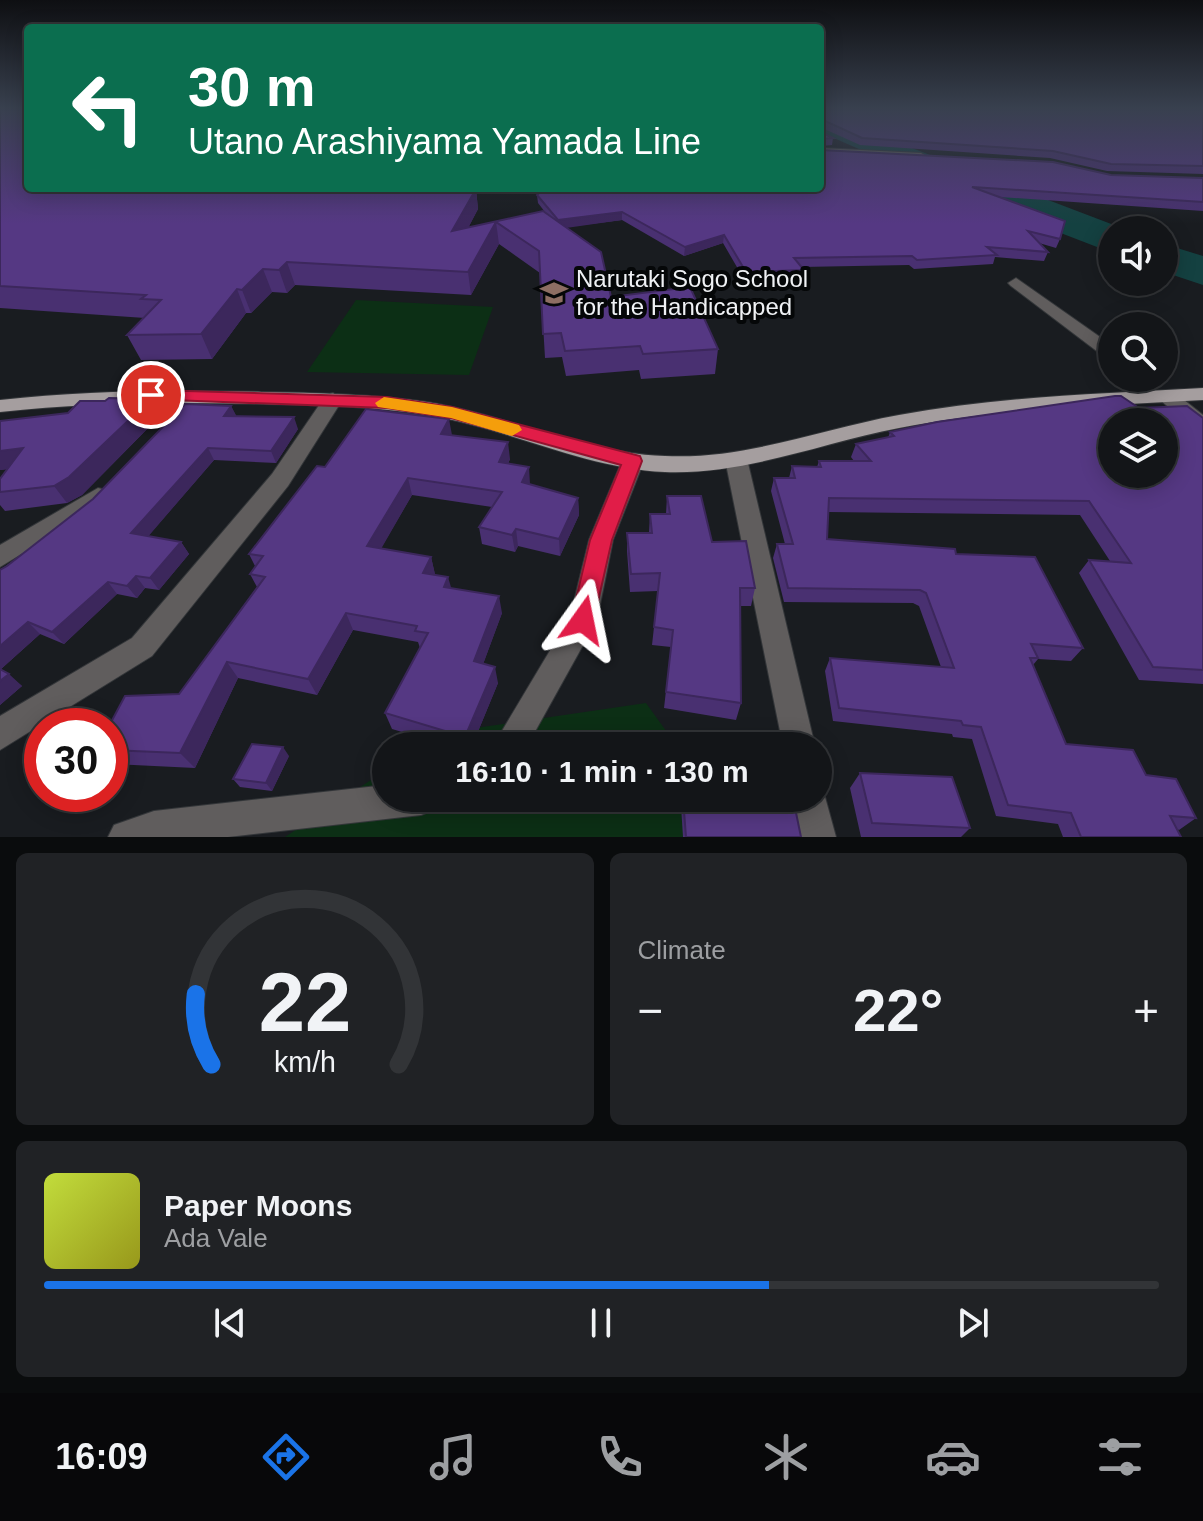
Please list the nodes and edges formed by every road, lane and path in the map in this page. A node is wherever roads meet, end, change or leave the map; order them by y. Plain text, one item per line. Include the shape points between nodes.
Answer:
1 (848, 146) edge
2 (824, 151) edge
3 (858, 151) junction
4 (940, 157) edge
5 (1016, 283) dead end
6 (1098, 344) edge
7 (1138, 392) edge
8 (1203, 394) edge
9 (195, 396) junction
10 (1167, 396) junction
11 (1142, 397) junction
12 (333, 399) junction
13 (0, 406) edge
14 (174, 417) edge
15 (1203, 425) edge
16 (736, 459) junction
17 (633, 461) junction
18 (112, 481) edge
19 (0, 557) edge
20 (517, 732) edge
21 (796, 732) edge
22 (0, 734) edge
23 (372, 804) edge
24 (813, 812) edge
25 (126, 837) edge
26 (818, 837) edge

1 - 3 street
2 - 3 street
3 - 4 street
5 - 6 street
7 - 11 street
8 - 10 main road
9 - 12 main road
9 - 13 main road via 106,396
9 - 14 street
10 - 11 main road
10 - 15 street
11 - 16 main road via 953,413
12 - 17 main road via 452,413
12 - 22 street via 280,480 142,647
16 - 17 main road via 689,465
16 - 21 street
17 - 20 street via 601,540 583,620
18 - 19 street via 92,503
23 - 25 street via 154,828
24 - 26 street

